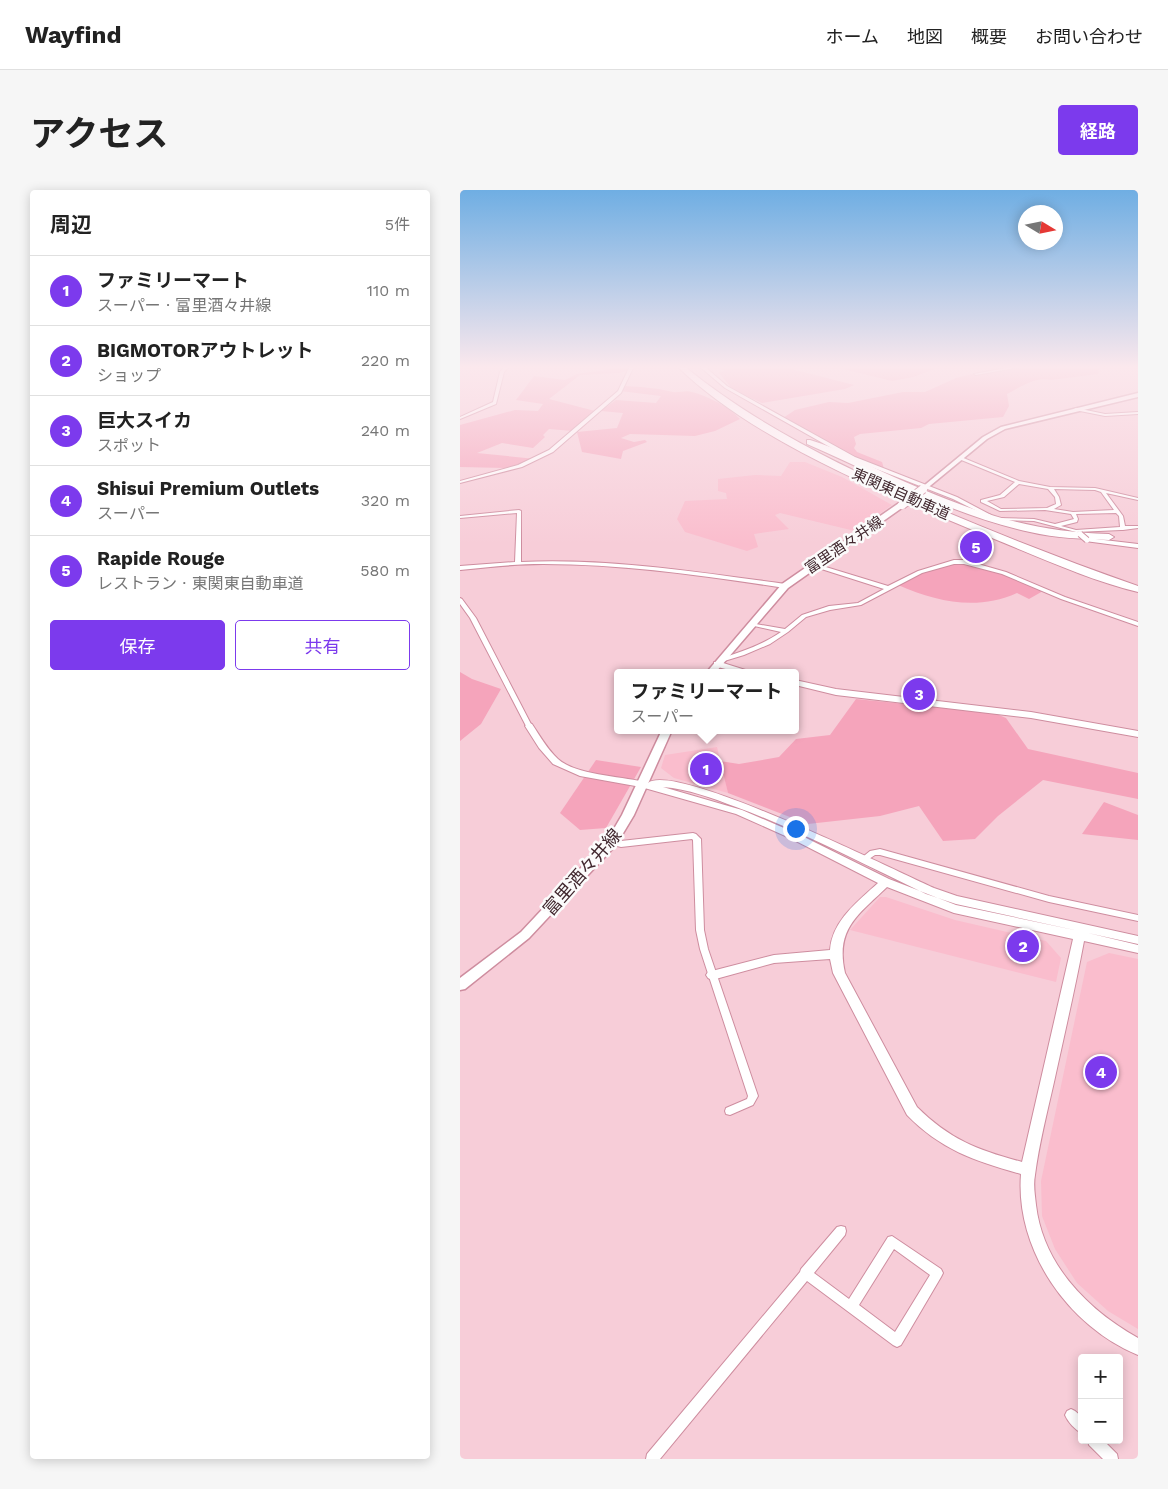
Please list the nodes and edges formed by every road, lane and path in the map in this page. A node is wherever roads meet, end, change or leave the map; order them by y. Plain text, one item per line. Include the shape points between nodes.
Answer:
1 (581, 425) edge
2 (771, 425) edge
3 (773, 425) edge
4 (793, 425) edge
5 (1014, 425) edge
6 (782, 431) junction
7 (961, 458) junction
8 (838, 466) junction
9 (460, 482) edge
10 (1018, 482) junction
11 (923, 488) junction
12 (1050, 488) junction
13 (1103, 492) junction
14 (1138, 499) edge
15 (1004, 505) dead end
16 (995, 509) junction
17 (1046, 510) junction
18 (1118, 511) junction
19 (1073, 513) junction
20 (926, 514) dead end
21 (985, 514) junction
22 (460, 518) edge
23 (1057, 525) junction
24 (1138, 527) edge
25 (1123, 529) junction
26 (1078, 532) junction
27 (1109, 537) dead end
28 (1138, 546) edge
29 (518, 564) junction
30 (814, 565) junction
31 (460, 568) edge
32 (1138, 582) edge
33 (785, 586) junction
34 (888, 588) junction
35 (1138, 589) edge
36 (460, 600) edge
37 (752, 624) junction
38 (1138, 624) edge
39 (786, 632) junction
40 (719, 662) junction
41 (713, 669) edge
42 (739, 669) edge
43 (799, 684) edge
44 (529, 726) joint
45 (665, 734) edge
46 (1138, 734) edge
47 (642, 784) junction
48 (612, 842) junction
49 (863, 860) junction
50 (885, 882) junction
51 (1138, 918) edge
52 (1053, 922) junction
53 (1093, 930) junction
54 (1079, 937) junction
55 (1138, 940) edge
56 (1138, 949) edge
57 (835, 954) junction
58 (712, 975) junction
59 (460, 985) edge
60 (730, 1111) dead end
61 (1029, 1170) junction
62 (841, 1231) dead end
63 (805, 1273) junction
64 (851, 1307) junction
65 (1138, 1347) edge
66 (1071, 1415) dead end
67 (1078, 1423) edge
68 (1098, 1444) edge
69 (652, 1459) edge
70 (1112, 1459) edge

1 - 9 street via 551,451 520,466
2 - 6 highway, 東関東自動車道
3 - 6 highway, 東関東自動車道
4 - 11 street via 853,458
5 - 7 main road, 富里酒々井線 via 985,438
6 - 8 highway, 東関東自動車道
6 - 27 highway via 984,517 1056,535
6 - 32 highway, 東関東自動車道 via 952,511
7 - 10 street
7 - 11 main road, 富里酒々井線
8 - 20 highway
8 - 35 highway, 東関東自動車道 via 987,532
10 - 12 street
10 - 16 street via 1000,497 984,500
11 - 21 street via 955,498
11 - 30 main road, 富里酒々井線, bridge
12 - 13 street
12 - 17 street via 1059,505
13 - 14 street
13 - 18 street
15 - 16 street
16 - 17 street
16 - 21 street
17 - 19 street
18 - 19 street
18 - 25 street
19 - 23 street via 1075,521
21 - 23 street via 1002,520 1034,520
22 - 29 street via 519,511
23 - 26 street
24 - 25 street
25 - 26 street
26 - 28 street, bridge via 1087,540
29 - 31 street
29 - 33 street via 642,566
30 - 33 main road, 富里酒々井線
30 - 34 street
33 - 37 main road, 富里酒々井線
34 - 38 street via 920,572 964,562 1012,576 1062,598
34 - 39 street via 859,604 804,616
36 - 44 street via 473,618
37 - 39 street
37 - 40 main road, 富里酒々井線
39 - 40 street via 756,649
40 - 41 main road, 富里酒々井線
40 - 42 street
43 - 46 street via 836,692 1031,715
44 - 47 street via 542,746 562,766 582,774
45 - 47 main road, 富里酒々井線
47 - 48 main road, 富里酒々井線
47 - 49 street via 662,783 712,795 772,817
47 - 50 street via 739,812
48 - 58 street via 621,844 693,836 697,839 700,930
48 - 59 main road, 富里酒々井線 via 525,935
49 - 51 street via 873,852 880,852 1049,899
49 - 52 street via 956,900
50 - 54 street via 972,914
50 - 57 street via 844,924 837,938
52 - 53 street
52 - 54 street
53 - 54 street
53 - 55 street
54 - 56 street
54 - 61 street
57 - 58 street via 774,959
57 - 61 street via 839,973 912,1112 935,1135 961,1150
58 - 60 street via 754,1096 750,1102
61 - 65 street via 1027,1186 1031,1220 1049,1267 1063,1288 1098,1323
62 - 63 street
63 - 64 street
63 - 69 street
64 - 64 street via 892,1241 937,1273 897,1341
66 - 67 street
68 - 70 street

